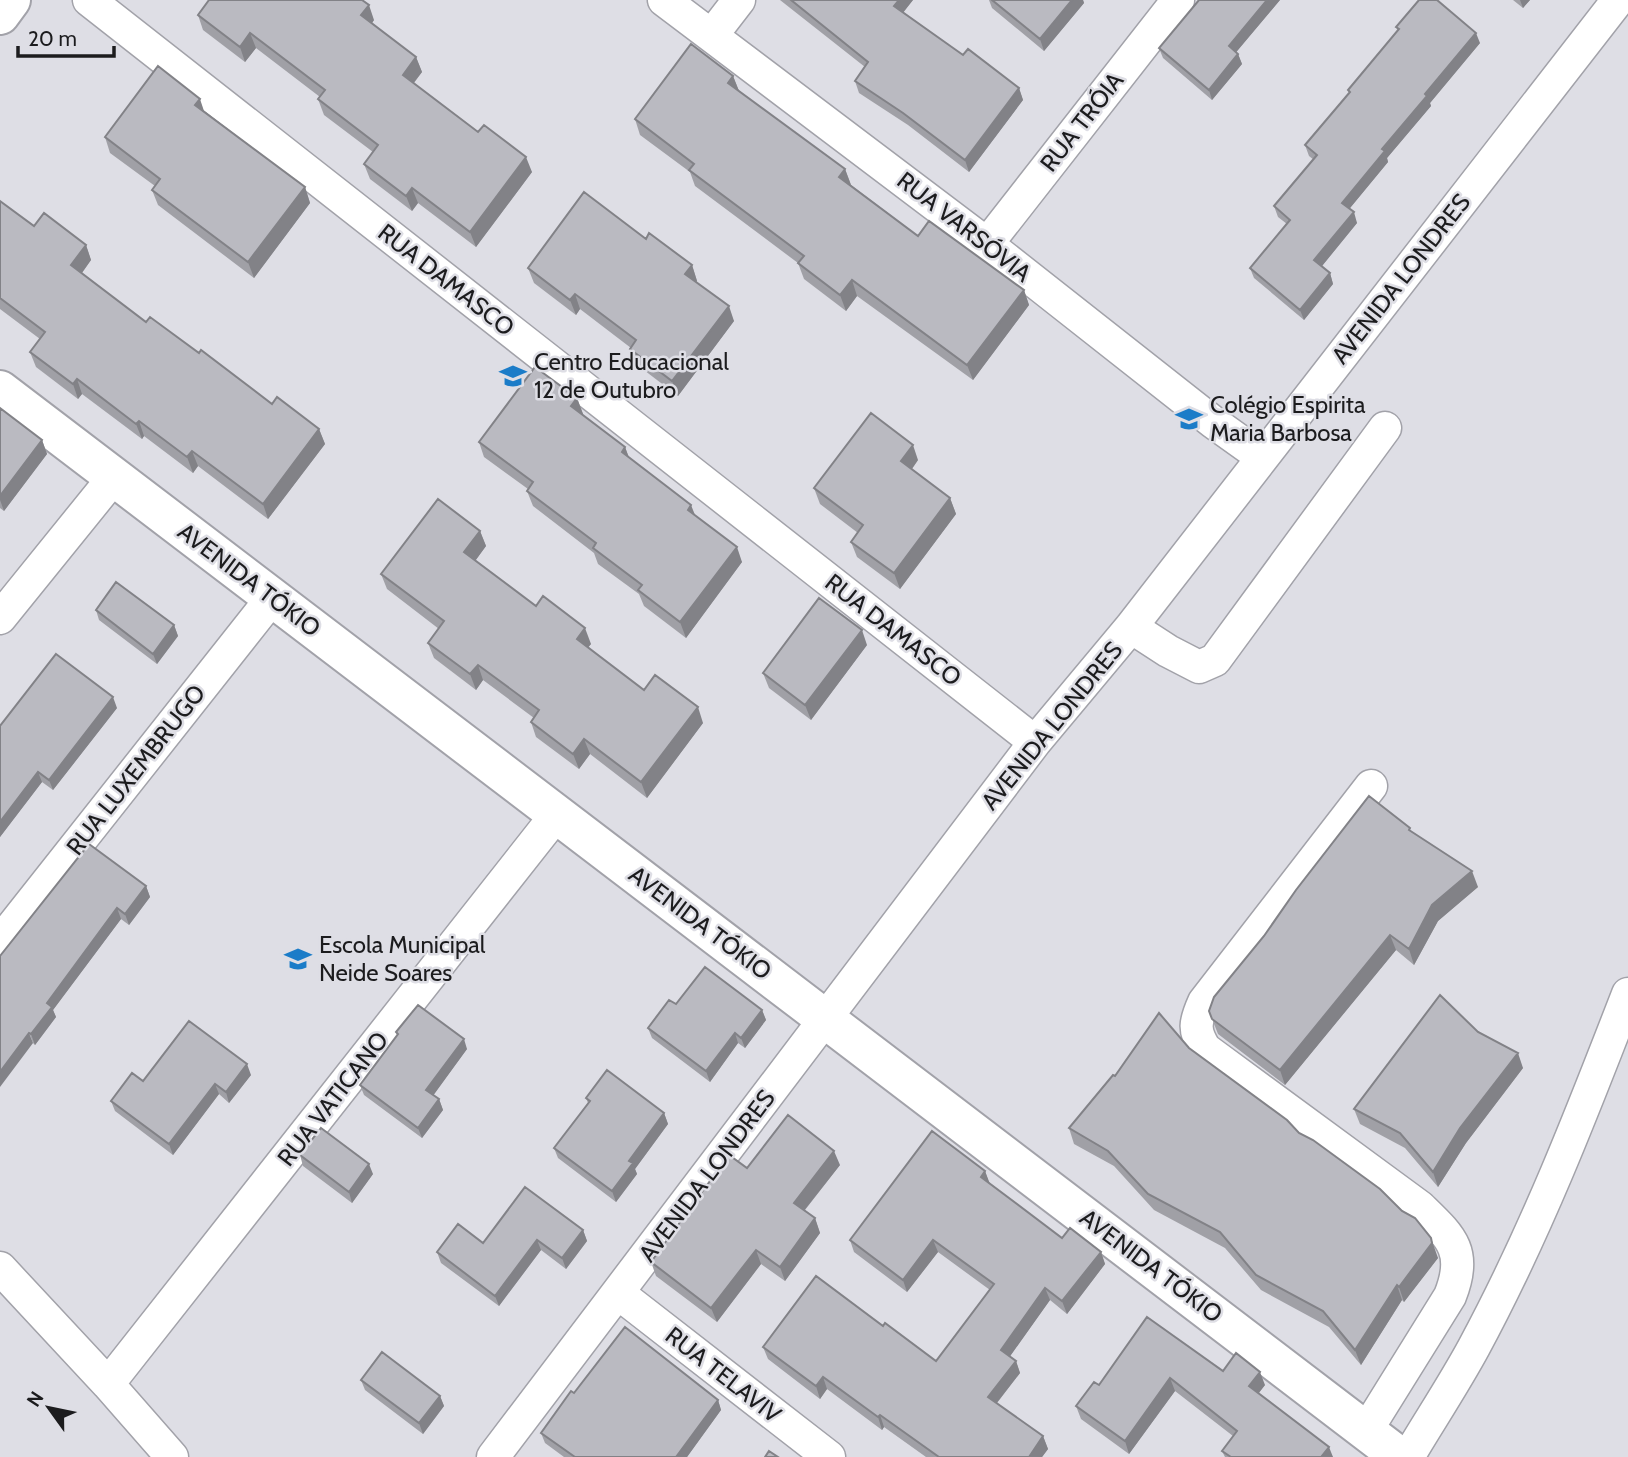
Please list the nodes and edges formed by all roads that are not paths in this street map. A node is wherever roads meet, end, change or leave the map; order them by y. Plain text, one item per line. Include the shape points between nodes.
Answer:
1 (12, 0) edge
2 (89, 0) edge
3 (664, 0) edge
4 (739, 0) edge
5 (1178, 0) edge
6 (1618, 0) edge
7 (0, 15) edge
8 (712, 35) junction
9 (987, 244) junction
10 (0, 390) edge
11 (1385, 428) dead end
12 (1262, 457) junction
13 (114, 477) junction
14 (272, 598) junction
15 (0, 618) edge
16 (1131, 627) junction
17 (1035, 742) junction
18 (1371, 786) dead end
19 (557, 814) junction
20 (0, 942) edge
21 (1628, 994) edge
22 (826, 1019) junction
23 (0, 1268) edge
24 (618, 1293) junction
25 (108, 1384) junction
26 (1366, 1431) junction
27 (172, 1457) edge
28 (492, 1457) edge
29 (829, 1457) edge
30 (1400, 1457) edge
31 (1408, 1457) edge

1 - 7 street
2 - 17 street, RUA DAMASCO
3 - 8 street, RUA VARSÓVIA
4 - 8 street
5 - 9 street, RUA TRÓIA
6 - 12 street, AVENIDA LONDRES
8 - 9 street, RUA VARSÓVIA
9 - 12 street, RUA VARSÓVIA
10 - 13 street, AVENIDA TÓKIO
11 - 16 street via 1215,660 1199,667
12 - 16 street, AVENIDA LONDRES
13 - 14 street, AVENIDA TÓKIO
13 - 15 street
14 - 19 street, AVENIDA TÓKIO
14 - 20 street, RUA LUXEMBRUGO
16 - 17 street, AVENIDA LONDRES
17 - 22 street, AVENIDA LONDRES
18 - 26 street via 1204,1002 1196,1020 1197,1037 1205,1049 1420,1207 1443,1229 1457,1253 1458,1276 1450,1296
19 - 22 street, AVENIDA TÓKIO
19 - 25 street, RUA VATICANO
21 - 31 street via 1524,1247 1474,1347
22 - 24 street, AVENIDA LONDRES
22 - 26 street, AVENIDA TÓKIO
23 - 25 street
24 - 28 street, AVENIDA LONDRES
24 - 29 street, RUA TELAVIV
25 - 27 street
26 - 30 street, AVENIDA TÓKIO

